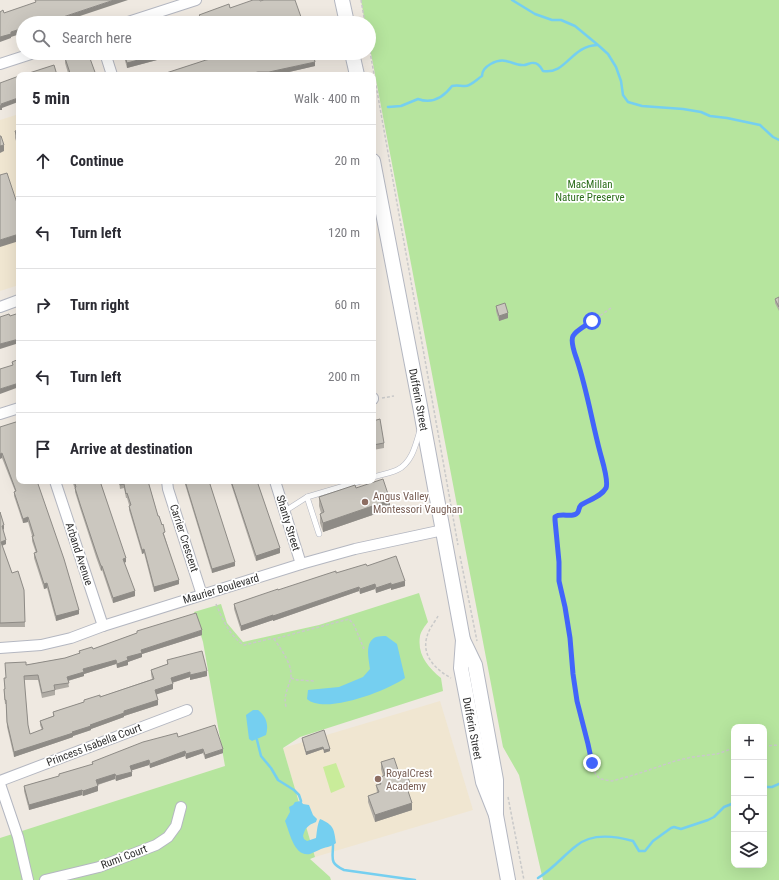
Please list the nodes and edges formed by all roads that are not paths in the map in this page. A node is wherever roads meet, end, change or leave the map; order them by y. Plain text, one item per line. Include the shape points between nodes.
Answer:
1 (196, 0) edge
2 (342, 0) edge
3 (147, 16) edge
4 (345, 16) edge
5 (16, 59) edge
6 (107, 60) edge
7 (353, 60) edge
8 (0, 64) edge
9 (111, 72) edge
10 (355, 72) edge
11 (376, 177) edge
12 (16, 301) edge
13 (0, 307) edge
14 (16, 409) edge
15 (0, 414) edge
16 (423, 421) junction
17 (376, 476) edge
18 (56, 484) edge
19 (167, 484) edge
20 (276, 484) edge
21 (351, 484) edge
22 (307, 497) junction
23 (285, 511) junction
24 (443, 530) junction
25 (319, 534) dead end
26 (301, 564) junction
27 (202, 595) junction
28 (103, 626) junction
29 (0, 648) edge
30 (187, 710) dead end
31 (0, 781) edge
32 (0, 784) edge
33 (181, 807) dead end
34 (28, 880) edge
35 (45, 880) edge
36 (508, 880) edge

1 - 3 street
2 - 4 main road
5 - 8 street
6 - 9 street
7 - 10 main road
11 - 16 main road, Dufferin Street
12 - 13 street
14 - 15 street
16 - 17 lane via 408,461 398,470
16 - 24 main road, Dufferin Street
18 - 28 street, Arband Avenue
19 - 27 street, Carrier Crescent
20 - 23 street, Shanty Street
21 - 22 lane
22 - 23 lane
22 - 25 lane
23 - 26 street, Shanty Street
24 - 26 street, Maurier Boulevard via 355,549
24 - 36 main road, Dufferin Street via 463,640 475,665 496,780 496,815
26 - 27 street, Maurier Boulevard
27 - 28 street, Maurier Boulevard
28 - 29 street, Maurier Boulevard via 71,638 41,645
30 - 31 street, Princess Isabella Court
32 - 34 street via 18,837
33 - 35 street, Rumi Court via 176,826 168,837 156,845 99,867

